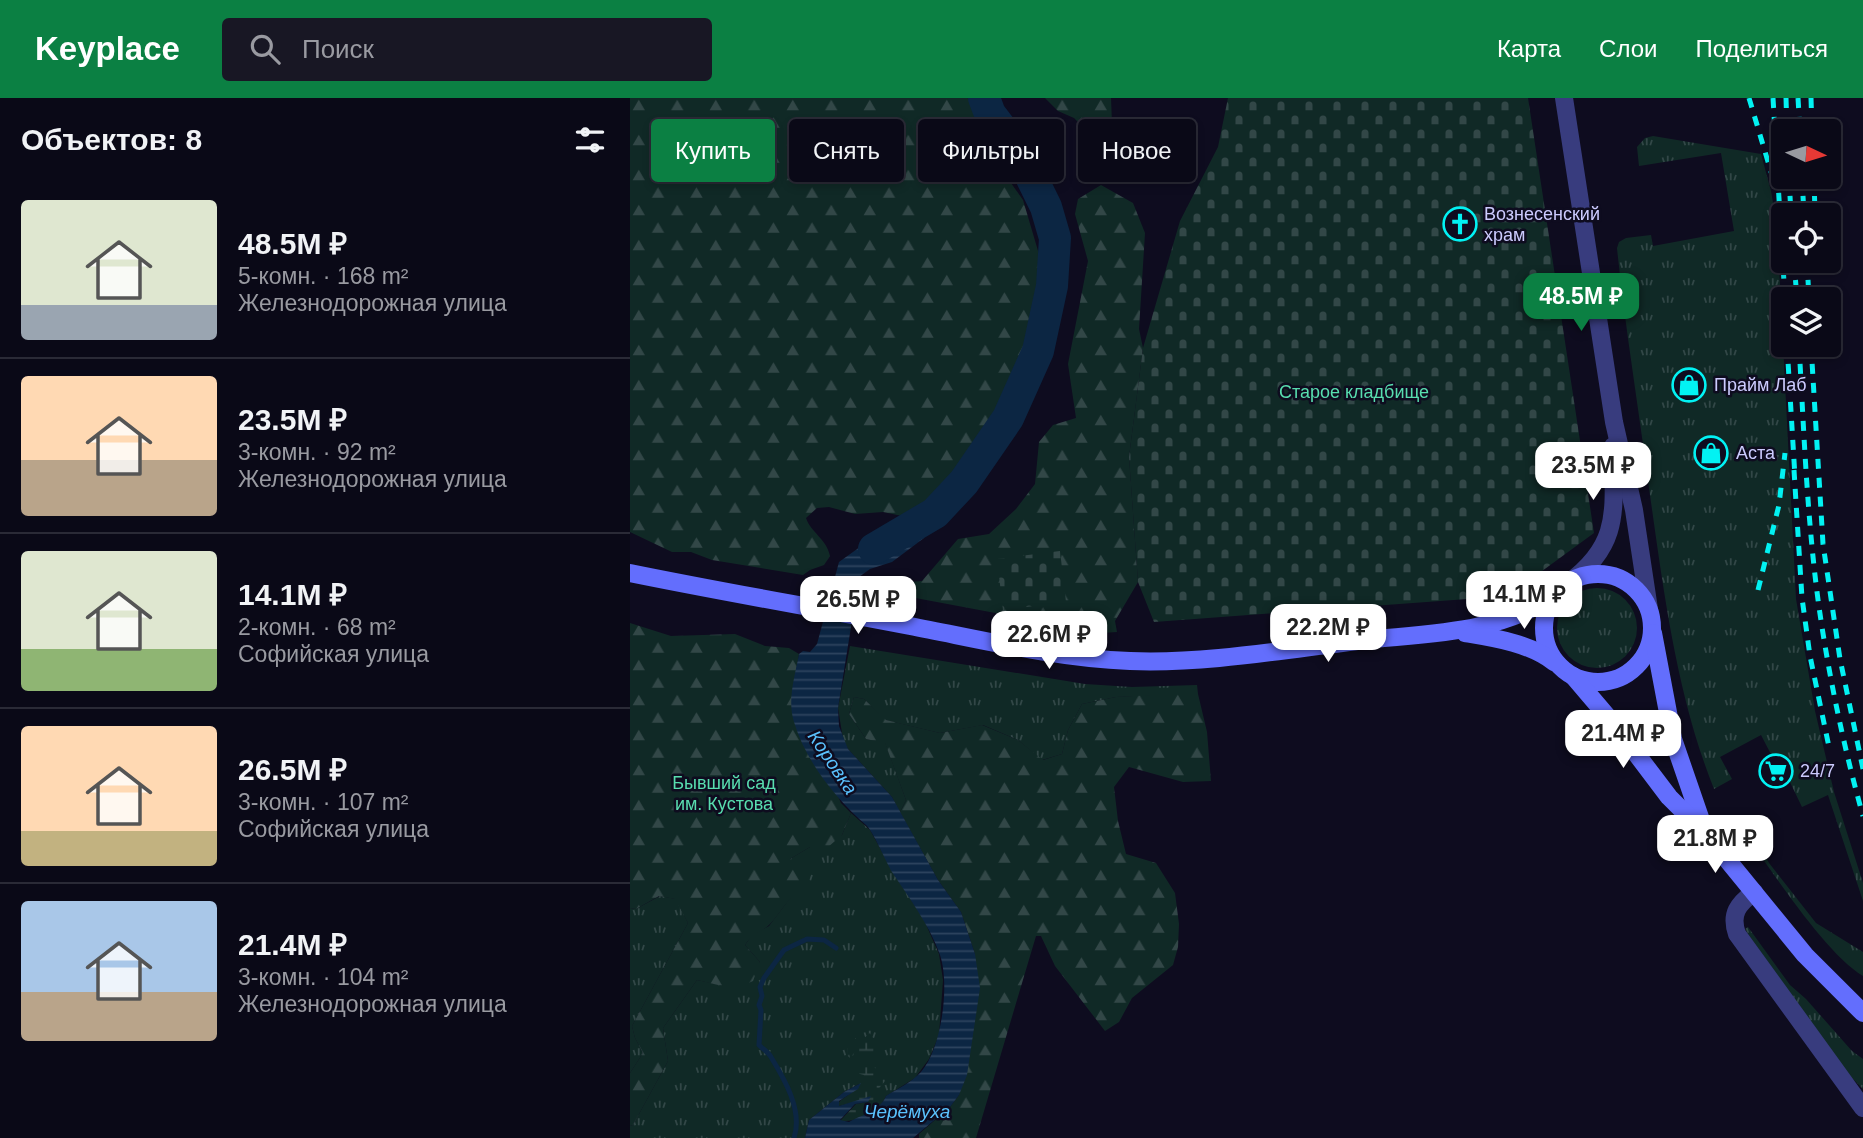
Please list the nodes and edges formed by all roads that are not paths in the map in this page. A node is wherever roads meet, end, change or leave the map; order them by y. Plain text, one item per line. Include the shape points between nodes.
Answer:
1 (1564, 98) edge
2 (1614, 422) junction
3 (630, 573) edge
4 (1568, 583) junction
5 (1554, 596) junction
6 (1648, 609) junction
7 (1652, 628) junction
8 (1455, 631) junction
9 (1557, 664) junction
10 (1573, 676) junction
11 (1705, 832) junction
12 (1754, 892) junction
13 (1831, 983) junction
14 (1863, 1002) edge
15 (1863, 1013) edge
16 (1863, 1108) edge

1 - 2 street
2 - 4 street via 1613,507 1606,543 1591,565
2 - 6 street via 1634,510
3 - 8 main road via 1051,652 1133,661 1214,657
4 - 5 main road
4 - 6 main road via 1592,574 1616,577 1636,589
5 - 8 main road via 1510,619
5 - 9 main road via 1544,630
6 - 7 main road
7 - 10 main road via 1644,656 1622,676 1602,682
7 - 11 main road via 1673,739
8 - 9 main road via 1529,648
9 - 10 main road
10 - 11 main road via 1669,797
11 - 12 main road
12 - 13 main road
12 - 16 street via 1736,910 1737,934
13 - 14 main road
13 - 15 main road

